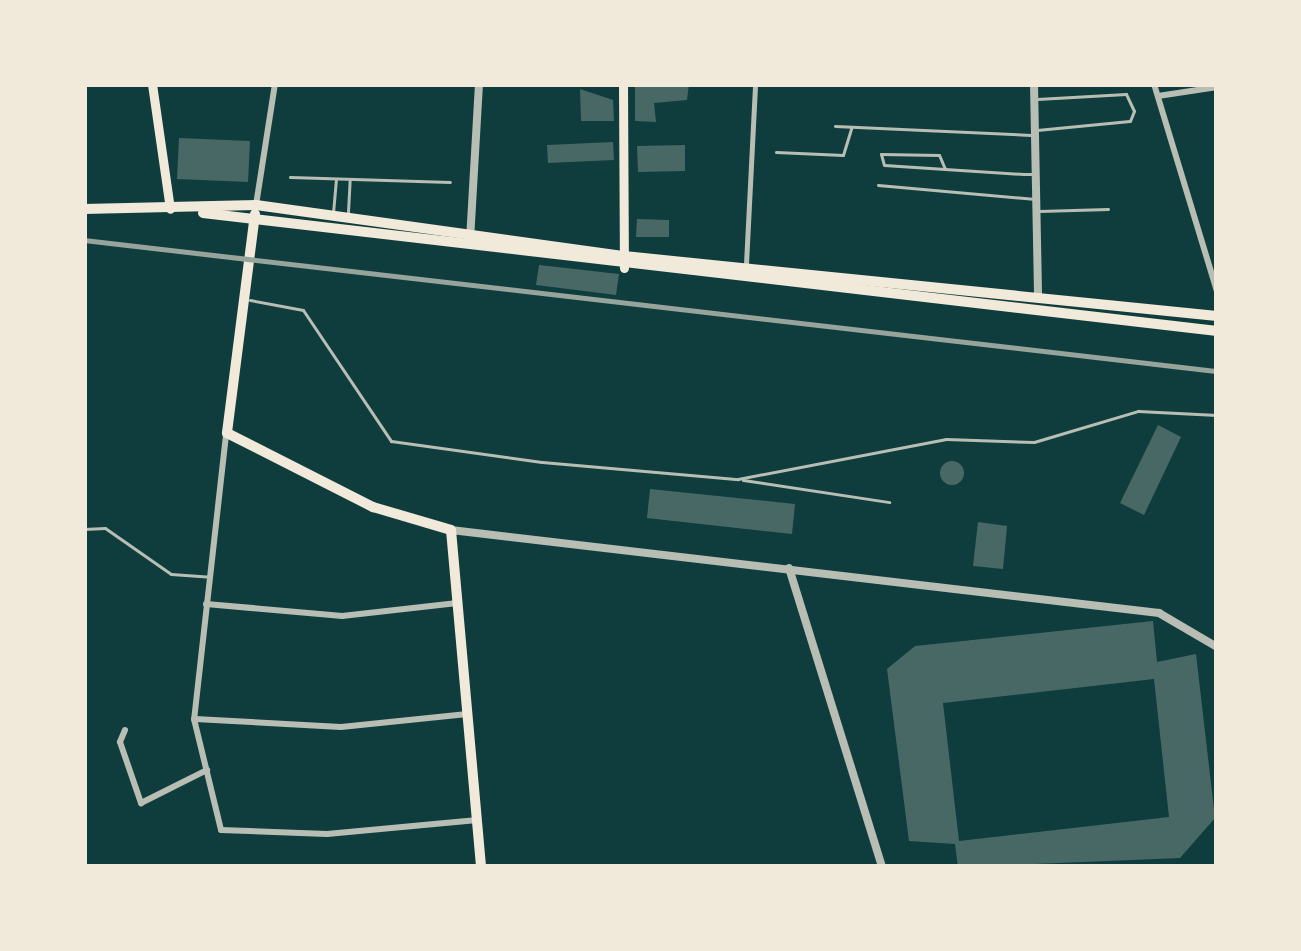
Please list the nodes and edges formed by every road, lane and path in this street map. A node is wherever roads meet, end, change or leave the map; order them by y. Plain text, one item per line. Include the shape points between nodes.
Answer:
1 (152, 84) edge
2 (275, 84) edge
3 (479, 84) edge
4 (623, 84) edge
5 (755, 84) edge
6 (1034, 84) edge
7 (1154, 84) edge
8 (1217, 87) edge
9 (1158, 96) junction
10 (1034, 100) junction
11 (835, 126) dead end
12 (852, 127) junction
13 (1035, 133) junction
14 (776, 152) dead end
15 (945, 169) junction
16 (1036, 174) junction
17 (290, 177) dead end
18 (336, 178) junction
19 (350, 179) junction
20 (450, 182) dead end
21 (878, 184) dead end
22 (1036, 199) junction
23 (256, 205) junction
24 (84, 209) edge
25 (170, 209) junction
26 (1108, 209) dead end
27 (1037, 211) junction
28 (333, 217) junction
29 (348, 219) junction
30 (254, 220) junction
31 (470, 243) junction
32 (625, 262) junction
33 (746, 270) junction
34 (1217, 292) edge
35 (1039, 297) junction
36 (245, 300) junction
37 (1039, 311) junction
38 (1217, 316) edge
39 (1217, 332) edge
40 (1217, 415) edge
41 (226, 433) junction
42 (738, 479) junction
43 (890, 502) dead end
44 (84, 529) edge
45 (451, 530) junction
46 (789, 568) junction
47 (209, 577) junction
48 (457, 603) junction
49 (206, 604) junction
50 (1217, 647) edge
51 (467, 714) junction
52 (194, 719) junction
53 (125, 730) dead end
54 (207, 770) junction
55 (477, 820) junction
56 (481, 867) edge
57 (882, 867) edge

1 - 25 main road
2 - 23 street
3 - 31 street
4 - 32 main road
5 - 33 street
6 - 10 street
7 - 9 street
8 - 9 street
9 - 34 street
10 - 13 street
10 - 13 lane via 1126,94 1134,111 1130,121
11 - 12 lane
12 - 13 lane
12 - 14 lane via 843,155
13 - 16 street
15 - 15 lane via 884,165 881,154 939,155
15 - 16 lane
16 - 22 street
17 - 18 lane
18 - 19 lane
18 - 28 lane
19 - 20 lane
19 - 29 lane
21 - 22 lane
22 - 27 street
23 - 25 main road
23 - 28 main road
23 - 30 main road
24 - 25 main road
25 - 30 main road
26 - 27 lane
27 - 35 street
28 - 29 main road
29 - 31 main road
30 - 31 main road
30 - 36 main road
31 - 32 main road
32 - 33 main road
32 - 37 main road
33 - 35 main road
35 - 37 street
35 - 38 main road
36 - 41 main road
36 - 42 lane via 303,310 391,441
37 - 39 main road
40 - 42 lane via 1138,411 1034,442 946,439
41 - 45 main road via 338,492
41 - 47 street
42 - 43 lane
44 - 47 lane via 105,528 171,574
45 - 46 street
45 - 48 main road
46 - 50 street via 1159,613
46 - 57 street
47 - 49 street
48 - 49 street via 342,616
48 - 51 main road
49 - 52 street
51 - 52 street via 340,727
51 - 55 main road
52 - 54 street
53 - 54 street via 120,742 141,803
54 - 55 street via 221,830 327,834
55 - 56 main road

